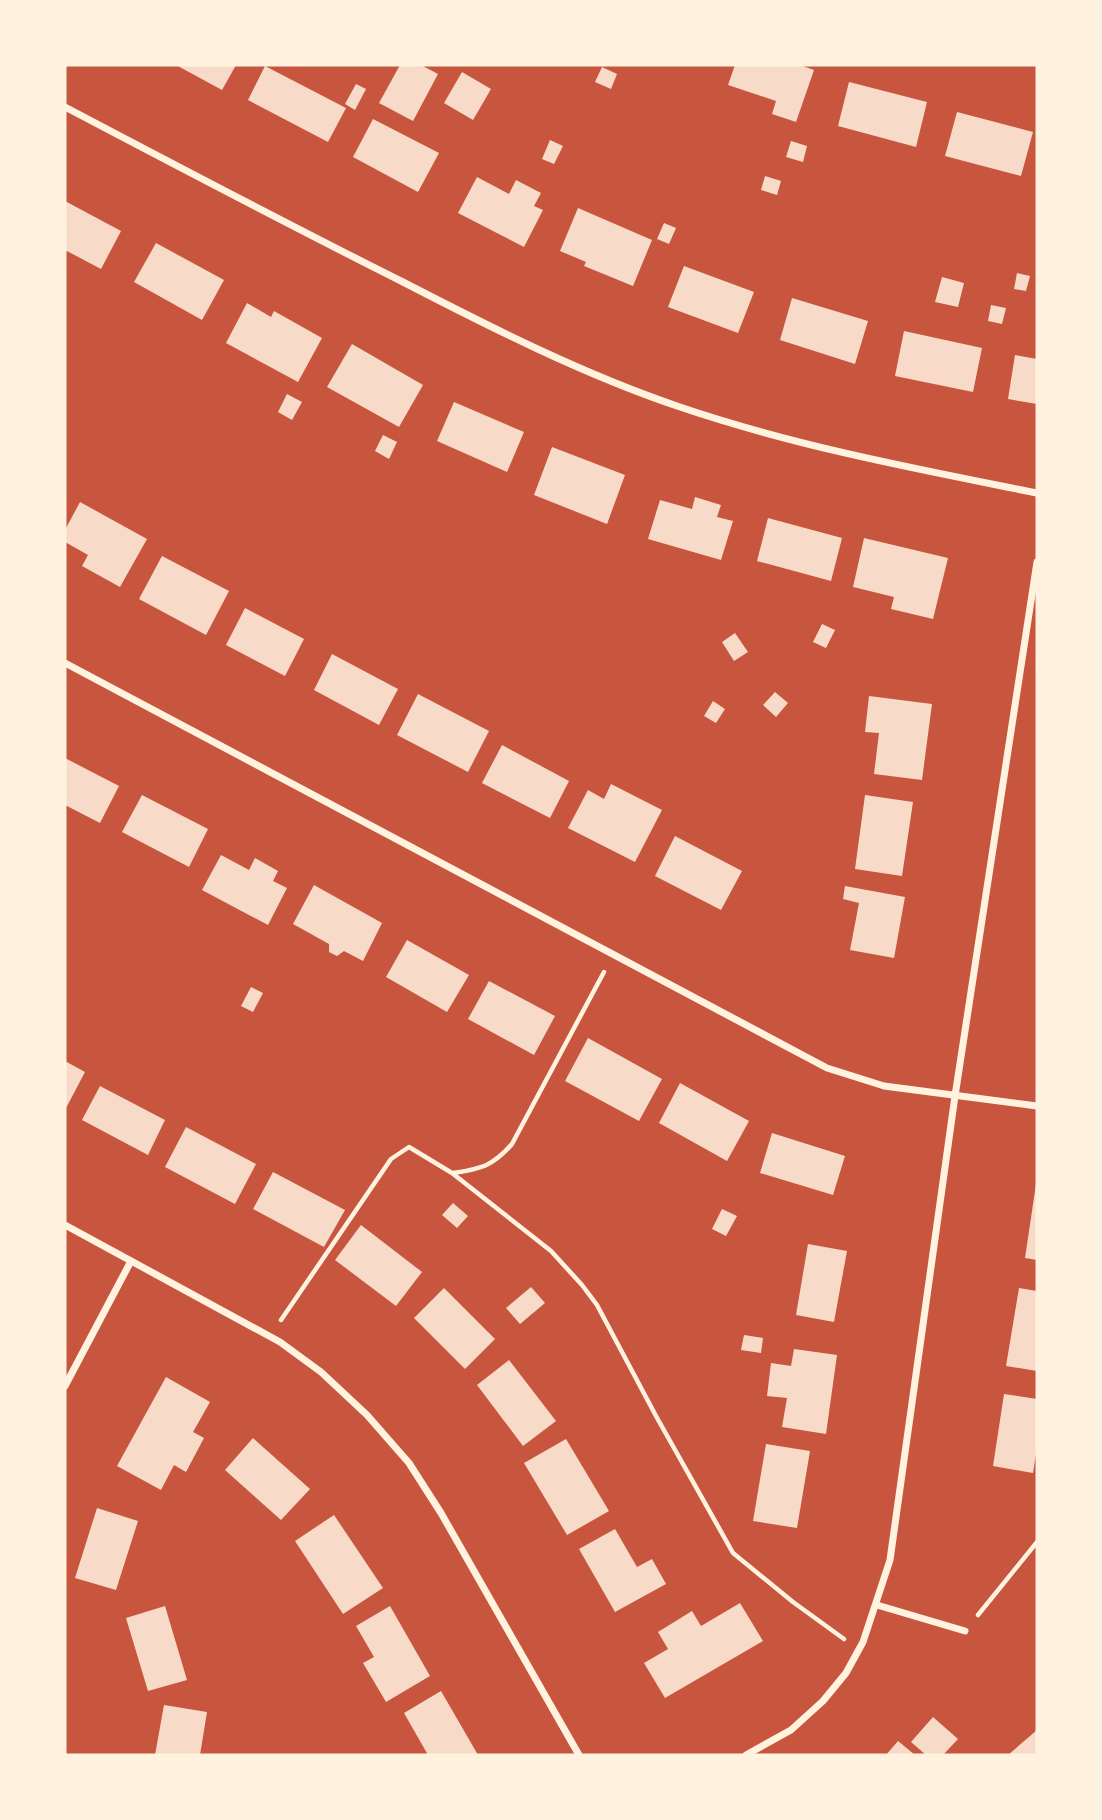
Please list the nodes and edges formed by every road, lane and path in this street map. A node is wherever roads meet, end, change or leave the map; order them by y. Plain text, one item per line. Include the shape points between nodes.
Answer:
1 (65, 107) edge
2 (1037, 493) edge
3 (1037, 562) edge
4 (65, 663) edge
5 (613, 955) junction
6 (955, 1096) junction
7 (1037, 1106) edge
8 (452, 1173) junction
9 (65, 1225) edge
10 (131, 1261) junction
11 (270, 1336) junction
12 (65, 1385) edge
13 (1037, 1542) edge
14 (877, 1605) junction
15 (965, 1631) joint
16 (858, 1650) junction
17 (579, 1755) edge
18 (746, 1755) edge

1 - 2 street via 297,229 592,374 678,407 780,437
3 - 6 street
4 - 5 street
5 - 6 street via 827,1068 884,1086
5 - 8 path via 512,1144 499,1159 480,1169
6 - 7 street
6 - 14 street via 897,1519
8 - 11 path via 409,1147 391,1158
8 - 16 path via 551,1251 590,1295 733,1553
9 - 10 street
10 - 11 street
10 - 12 street
11 - 17 street via 321,1372 409,1463
13 - 15 path
14 - 15 street
14 - 16 street
16 - 18 street via 823,1701 792,1730

